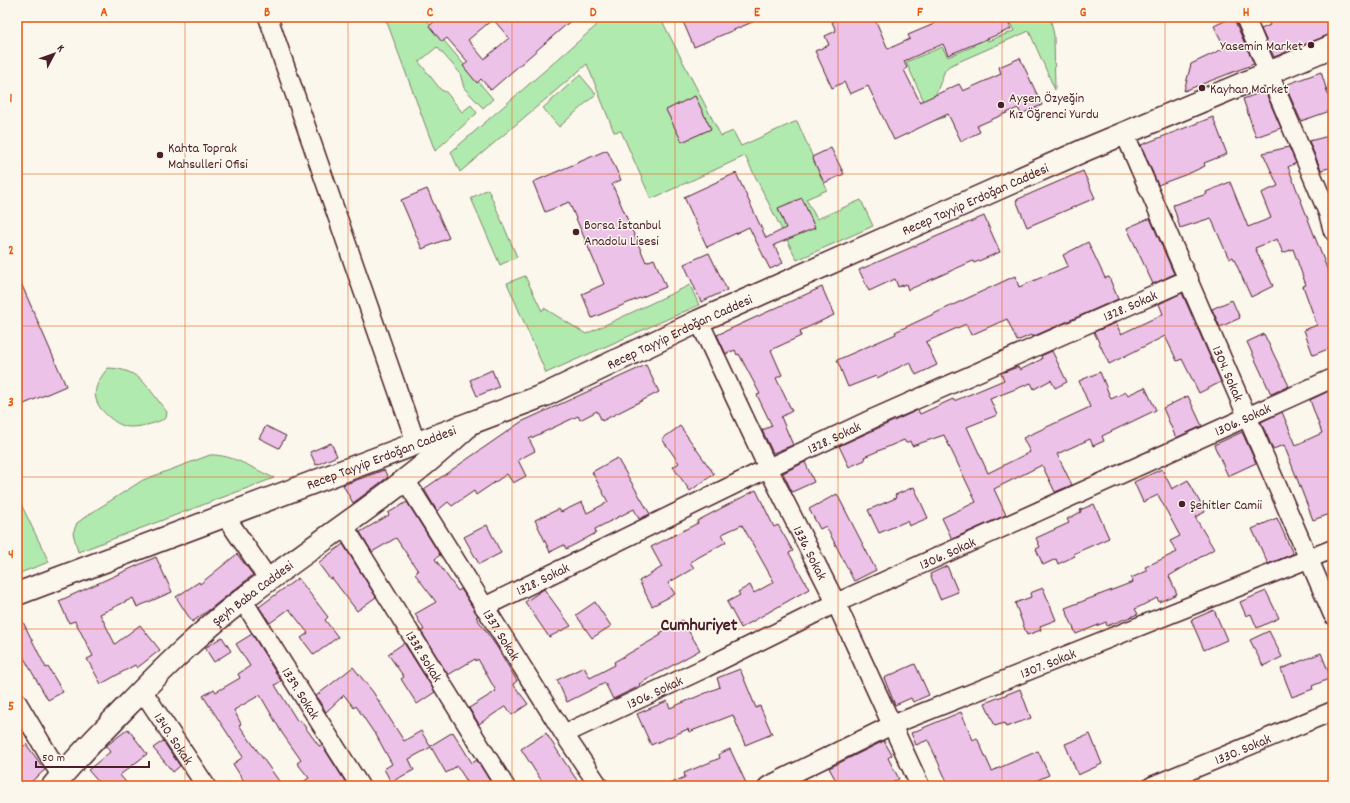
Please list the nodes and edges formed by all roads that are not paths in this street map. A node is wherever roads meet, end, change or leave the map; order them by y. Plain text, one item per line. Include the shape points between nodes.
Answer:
1 (268, 17) edge
2 (1246, 17) edge
3 (1333, 46) edge
4 (1270, 72) junction
5 (1124, 132) junction
6 (1330, 212) edge
7 (1333, 231) edge
8 (1189, 279) junction
9 (699, 321) junction
10 (1333, 378) edge
11 (1248, 418) junction
12 (472, 422) junction
13 (416, 444) junction
14 (768, 468) junction
15 (406, 481) junction
16 (225, 516) junction
17 (344, 526) junction
18 (1333, 549) edge
19 (1309, 559) junction
20 (269, 580) junction
21 (17, 594) edge
22 (242, 600) junction
23 (836, 603) junction
24 (484, 607) junction
25 (1333, 615) edge
26 (142, 690) junction
27 (17, 702) edge
28 (1333, 711) edge
29 (892, 725) junction
30 (564, 734) junction
31 (57, 781) edge
32 (206, 786) edge
33 (360, 786) edge
34 (505, 786) edge
35 (599, 786) edge
36 (768, 786) edge
37 (920, 786) edge
38 (1152, 786) edge

1 - 13 street
2 - 4 street
3 - 4 street, Recep Tayyip Erdoğan Caddesi
4 - 5 street, Recep Tayyip Erdoğan Caddesi
4 - 6 street
5 - 8 street, 1304. Sokak
5 - 9 street, Recep Tayyip Erdoğan Caddesi
6 - 7 street
8 - 11 street, 1304. Sokak
8 - 14 street, 1328. Sokak via 965,377
9 - 12 street, Recep Tayyip Erdoğan Caddesi via 545,396
9 - 14 street, 1336. Sokak
10 - 11 street, 1306. Sokak
11 - 19 street, 1304. Sokak
11 - 23 street, 1306. Sokak
12 - 13 street, Recep Tayyip Erdoğan Caddesi
12 - 15 street, Şeyh Baba Caddesi
13 - 16 street, Recep Tayyip Erdoğan Caddesi
14 - 23 street, 1336. Sokak
14 - 24 street, 1328. Sokak
15 - 17 street, Şeyh Baba Caddesi
15 - 24 street, 1337. Sokak
16 - 20 street
16 - 21 street, Recep Tayyip Erdoğan Caddesi
17 - 20 street, Şeyh Baba Caddesi
17 - 34 street, 1338. Sokak
18 - 19 street, 1307. Sokak
19 - 25 street, 1304. Sokak
19 - 29 street, 1307. Sokak
20 - 22 street, Şeyh Baba Caddesi
22 - 26 street, Şeyh Baba Caddesi via 195,639
22 - 33 street, 1339. Sokak
23 - 29 street, 1336. Sokak
23 - 30 street, 1306. Sokak
24 - 30 street, 1337. Sokak
26 - 31 street, Şeyh Baba Caddesi
26 - 32 street, 1340. Sokak
27 - 31 street
28 - 38 street, 1330. Sokak
29 - 36 street, 1307. Sokak
29 - 37 street, 1336. Sokak
30 - 35 street, 1337. Sokak

